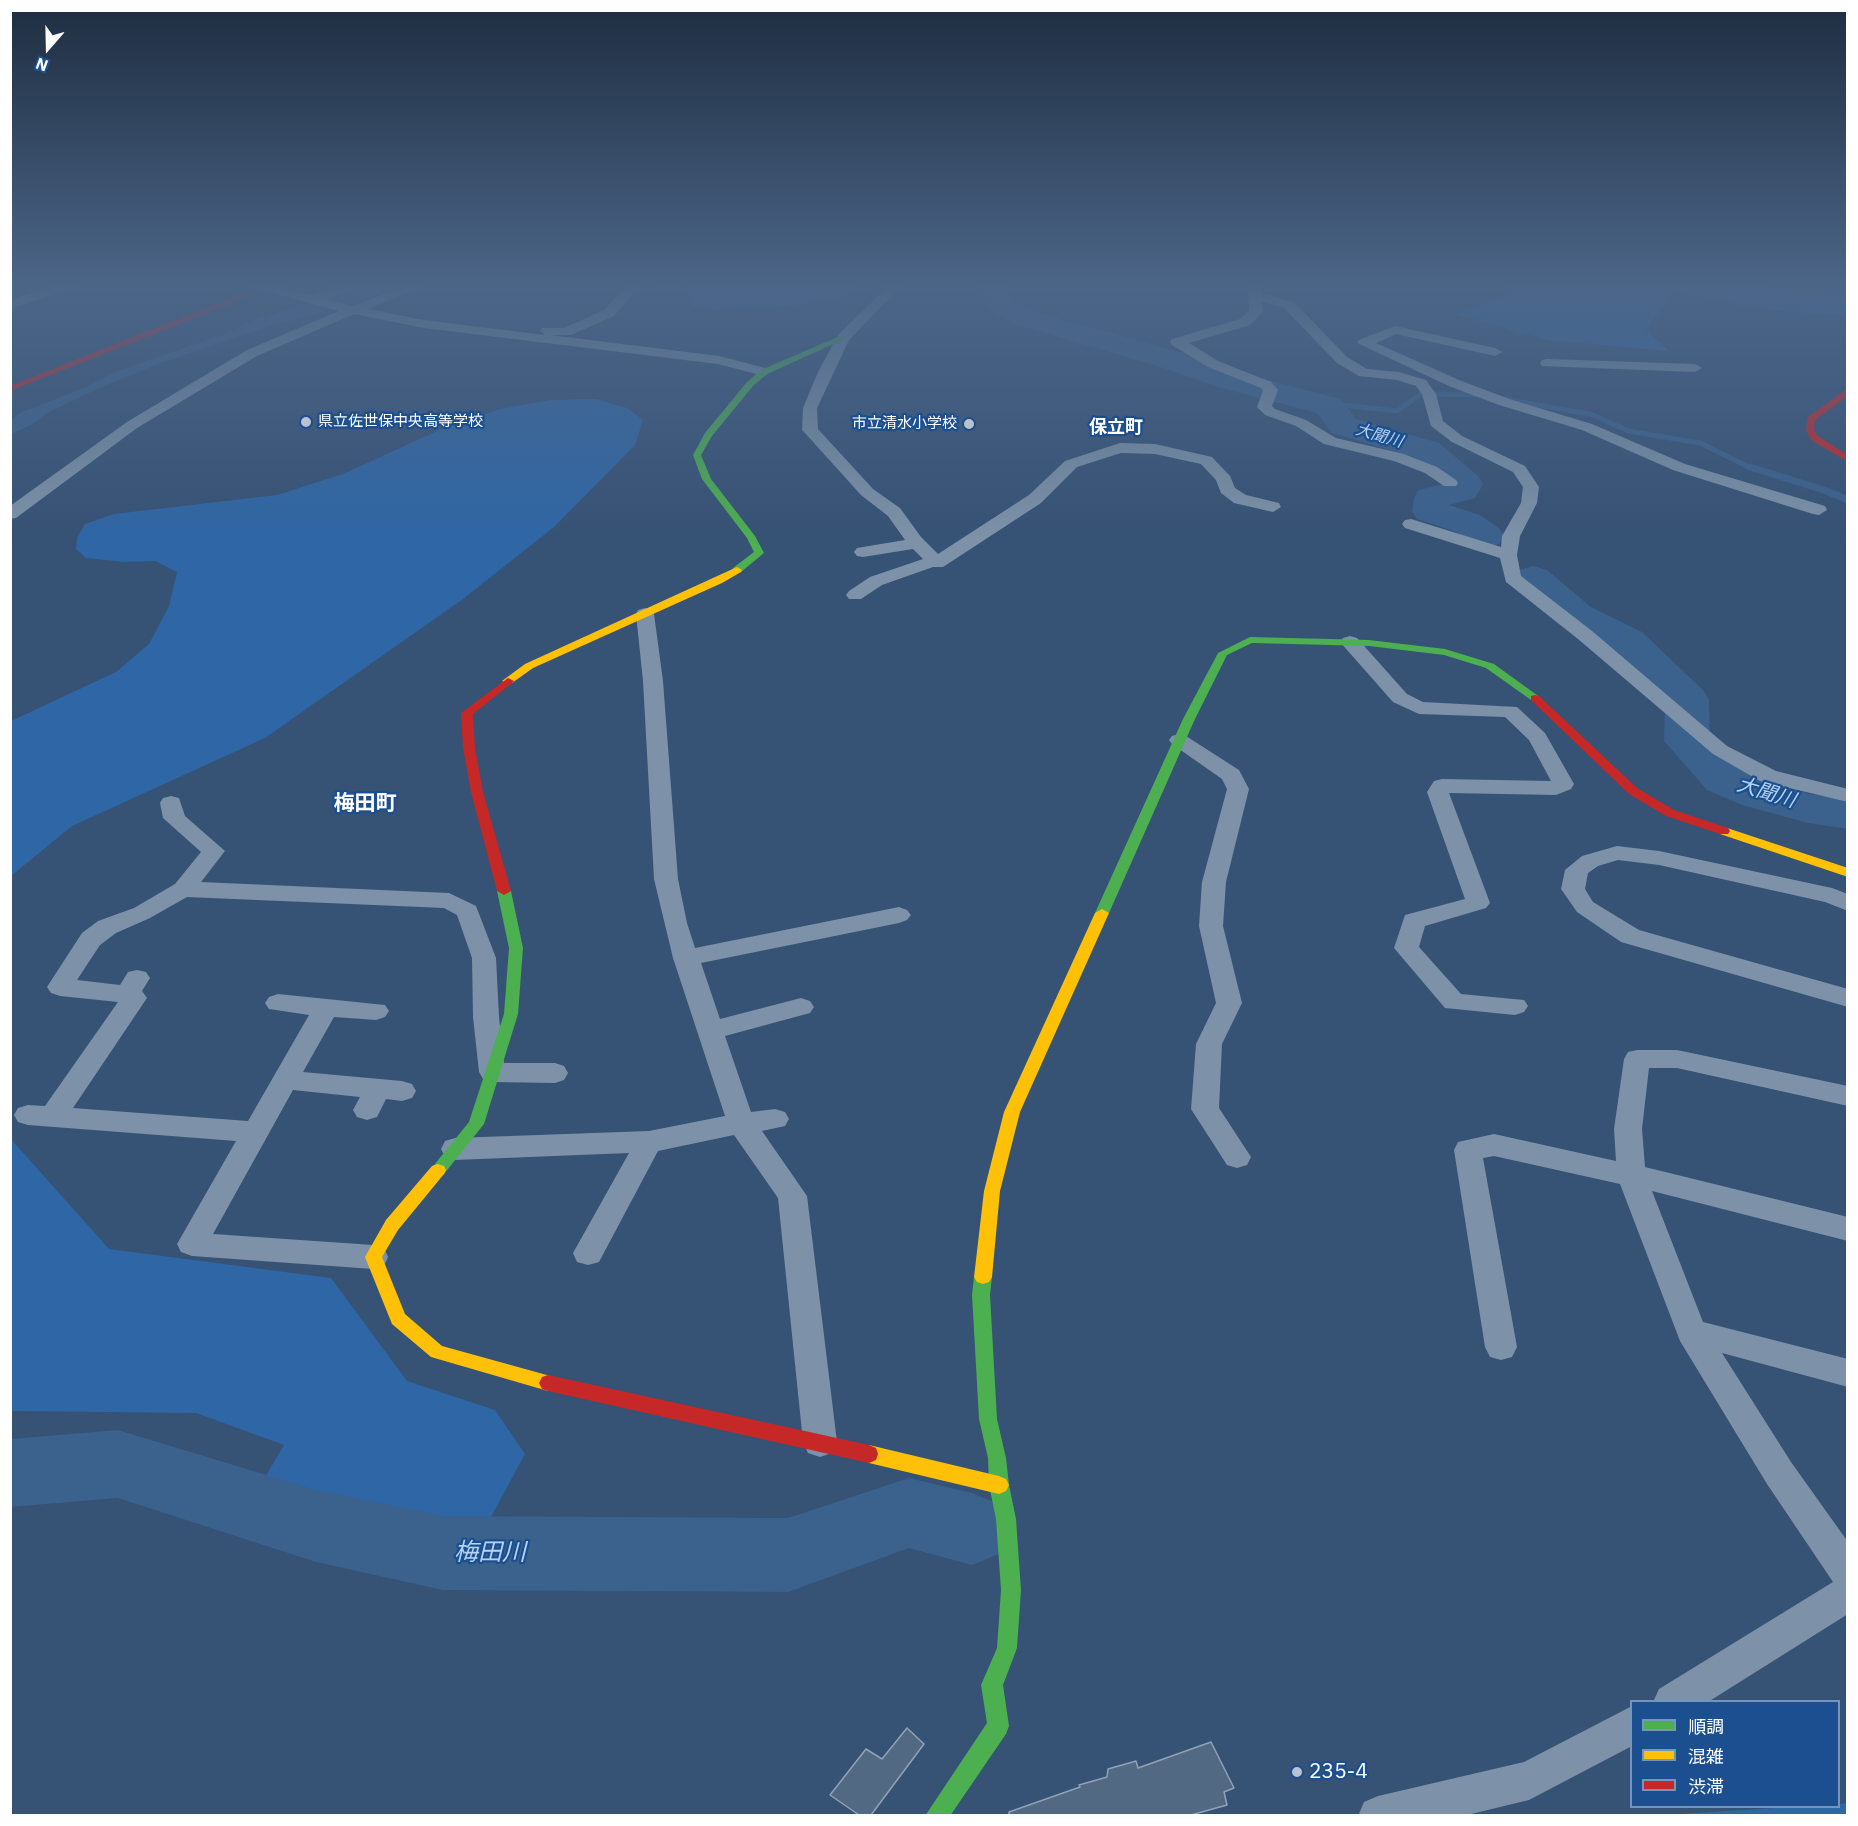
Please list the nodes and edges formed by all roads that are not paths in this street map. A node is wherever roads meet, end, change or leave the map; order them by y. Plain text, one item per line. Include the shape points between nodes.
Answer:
1 (62, 368) edge
2 (226, 368) edge
3 (750, 368) edge
4 (773, 368) edge
5 (827, 368) edge
6 (1224, 368) edge
7 (1356, 368) edge
8 (1422, 368) edge
9 (764, 372) junction
10 (10, 389) edge
11 (1848, 392) edge
12 (1848, 459) edge
13 (1450, 483) dead end
14 (1273, 507) dead end
15 (1820, 510) dead end
16 (10, 514) edge
17 (1411, 524) dead end
18 (917, 543) junction
19 (863, 552) dead end
20 (1508, 555) junction
21 (934, 561) junction
22 (855, 595) dead end
23 (645, 614) junction
24 (1350, 642) junction
25 (1179, 740) junction
26 (1848, 796) edge
27 (171, 803) dead end
28 (1848, 873) edge
29 (183, 889) junction
30 (1848, 903) edge
31 (899, 915) dead end
32 (685, 958) junction
33 (1848, 998) edge
34 (278, 1003) dead end
35 (1515, 1006) dead end
36 (801, 1007) dead end
37 (326, 1008) junction
38 (376, 1011) dead end
39 (710, 1031) junction
40 (492, 1072) junction
41 (555, 1073) dead end
42 (285, 1080) junction
43 (1848, 1096) edge
44 (382, 1097) dead end
45 (775, 1119) dead end
46 (741, 1123) junction
47 (256, 1132) junction
48 (649, 1142) junction
49 (455, 1149) junction
50 (1237, 1157) dead end
51 (1631, 1175) junction
52 (1848, 1229) edge
53 (588, 1253) dead end
54 (373, 1257) junction
55 (1691, 1332) junction
56 (1501, 1347) dead end
57 (1848, 1373) edge
58 (820, 1442) junction
59 (999, 1485) junction
60 (1848, 1574) edge
61 (1848, 1593) edge
62 (1674, 1700) edge
63 (1630, 1726) edge
64 (941, 1814) edge
65 (1378, 1815) edge

1 - 10 main road
2 - 16 street via 167,403
3 - 9 street
4 - 9 main road
5 - 18 street via 810,408 810,430 867,492 894,512
6 - 13 street via 1272,390 1264,407 1270,412 1301,423 1330,441 1398,457 1431,470
7 - 20 street via 1421,383 1430,397 1436,423 1457,439 1519,469 1531,487 1528,503 1511,536
8 - 15 street via 1504,402 1587,427 1679,467
9 - 23 main road via 708,435 697,455 707,479 759,552 718,581
11 - 12 main road via 1811,419 1810,430 1814,438
14 - 21 street via 1240,499 1227,490 1224,479 1206,460 1155,449 1120,448 1071,464 1035,499 937,563
17 - 20 street
18 - 19 street
18 - 21 street
20 - 26 street via 1512,578 1720,750 1768,776
21 - 22 street via 876,581
23 - 32 street via 666,879
23 - 40 main road via 529,666 467,713 477,792 500,870 516,948 511,1014
24 - 25 main road via 1250,640 1232,647 1219,660
24 - 28 main road via 1411,646 1490,666 1539,701 1634,790 1670,813
24 - 35 street via 1400,698 1419,708 1510,711 1538,737 1563,784 1556,788 1442,786 1438,792 1478,903 1414,921 1406,948 1454,1002
25 - 50 street via 1231,775 1238,789 1214,882 1211,926 1229,1002 1209,1044 1205,1109
25 - 59 main road via 1012,1112 992,1191 981,1295 988,1419
27 - 29 street via 174,818 214,851
29 - 40 street via 449,901 468,910 484,958
29 - 47 street via 91,939 60,987 132,986 134,998 40,1116
30 - 33 street via 1832,896 1659,858 1617,854 1590,861 1577,870 1572,889 1585,907 1630,936
31 - 32 street
32 - 39 street
34 - 37 street
36 - 39 street
37 - 38 street
37 - 42 street
39 - 46 street
40 - 41 street
40 - 49 main road via 476,1124
42 - 44 street
42 - 47 street
43 - 51 street via 1677,1059 1637,1059 1628,1129
45 - 46 street
46 - 48 street
46 - 58 street via 792,1196
47 - 54 street via 192,1244
48 - 49 street
48 - 53 street
49 - 54 main road via 392,1225
51 - 52 street
51 - 55 street
51 - 56 street via 1494,1145 1468,1150
54 - 58 main road via 398,1319 437,1352 523,1378
55 - 57 street
55 - 60 street
58 - 59 main road
59 - 64 main road via 1006,1519 1011,1590 1006,1648 992,1685 998,1726
61 - 62 street
63 - 65 street via 1529,1780

